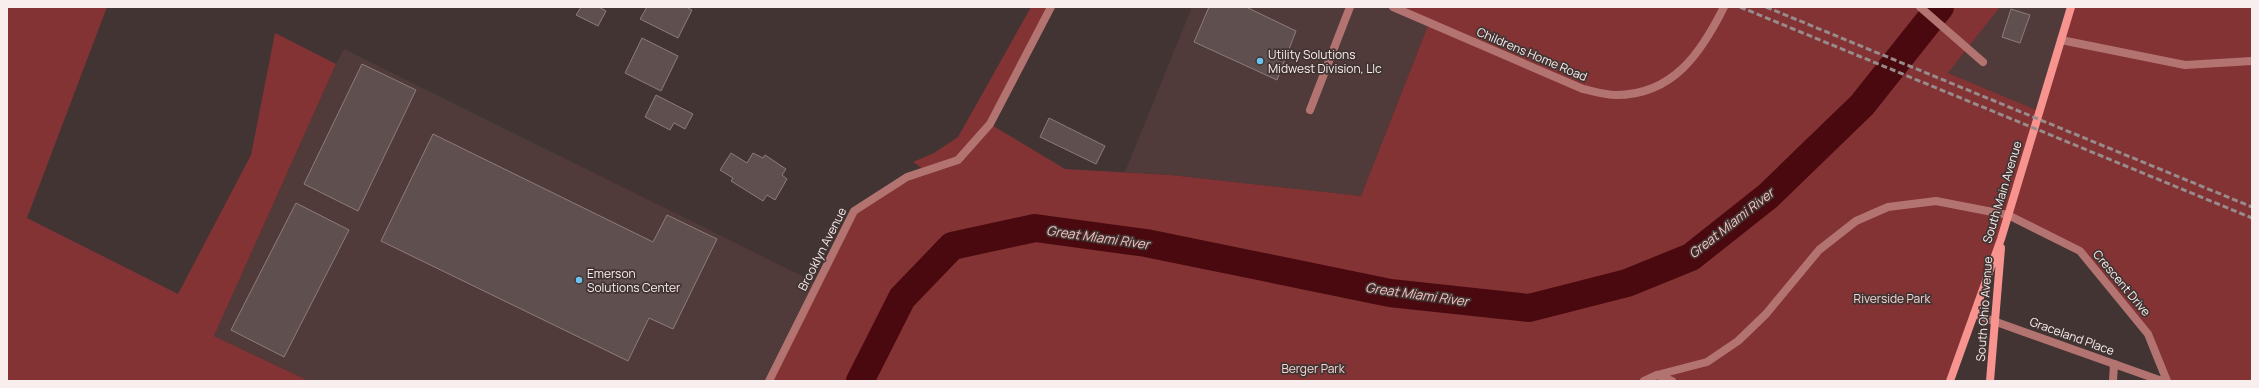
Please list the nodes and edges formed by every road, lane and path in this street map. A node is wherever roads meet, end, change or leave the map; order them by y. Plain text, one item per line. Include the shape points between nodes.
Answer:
1 (1051, 7) edge
2 (1350, 7) edge
3 (1393, 7) edge
4 (1724, 7) edge
5 (1920, 7) edge
6 (2071, 7) edge
7 (2061, 40) junction
8 (2252, 61) edge
9 (1984, 62) dead end
10 (1310, 110) dead end
11 (2008, 215) junction
12 (2001, 239) junction
13 (1974, 314) junction
14 (1996, 322) junction
15 (2114, 364) junction
16 (1657, 375) junction
17 (769, 381) edge
18 (1644, 381) edge
19 (1672, 381) edge
20 (1950, 381) edge
21 (1990, 381) edge
22 (2113, 381) edge
23 (2162, 381) edge
24 (2167, 381) edge

1 - 17 street, Brooklyn Avenue via 990,124 958,160 907,177 854,211
2 - 10 street
3 - 4 street, Childrens Home Road via 1583,89 1615,95 1642,93 1667,82 1689,63 1710,34
5 - 9 street
6 - 7 main road, South Main Avenue
7 - 8 street via 2185,66
7 - 11 main road, South Main Avenue
11 - 12 main road, South Main Avenue
11 - 16 street, Crescent Drive via 1936,201 1888,207 1856,221 1819,250 1766,314 1738,341 1707,362
11 - 24 street, Crescent Drive via 2080,251 2148,334
12 - 13 main road, South Main Avenue
12 - 14 main road, South Ohio Avenue
13 - 14 street, Graceland Place
13 - 20 main road, South Main Avenue
14 - 15 street, Graceland Place
14 - 21 main road, South Ohio Avenue
15 - 22 street
15 - 23 street, Graceland Place
16 - 18 street, Crescent Drive
16 - 19 street

